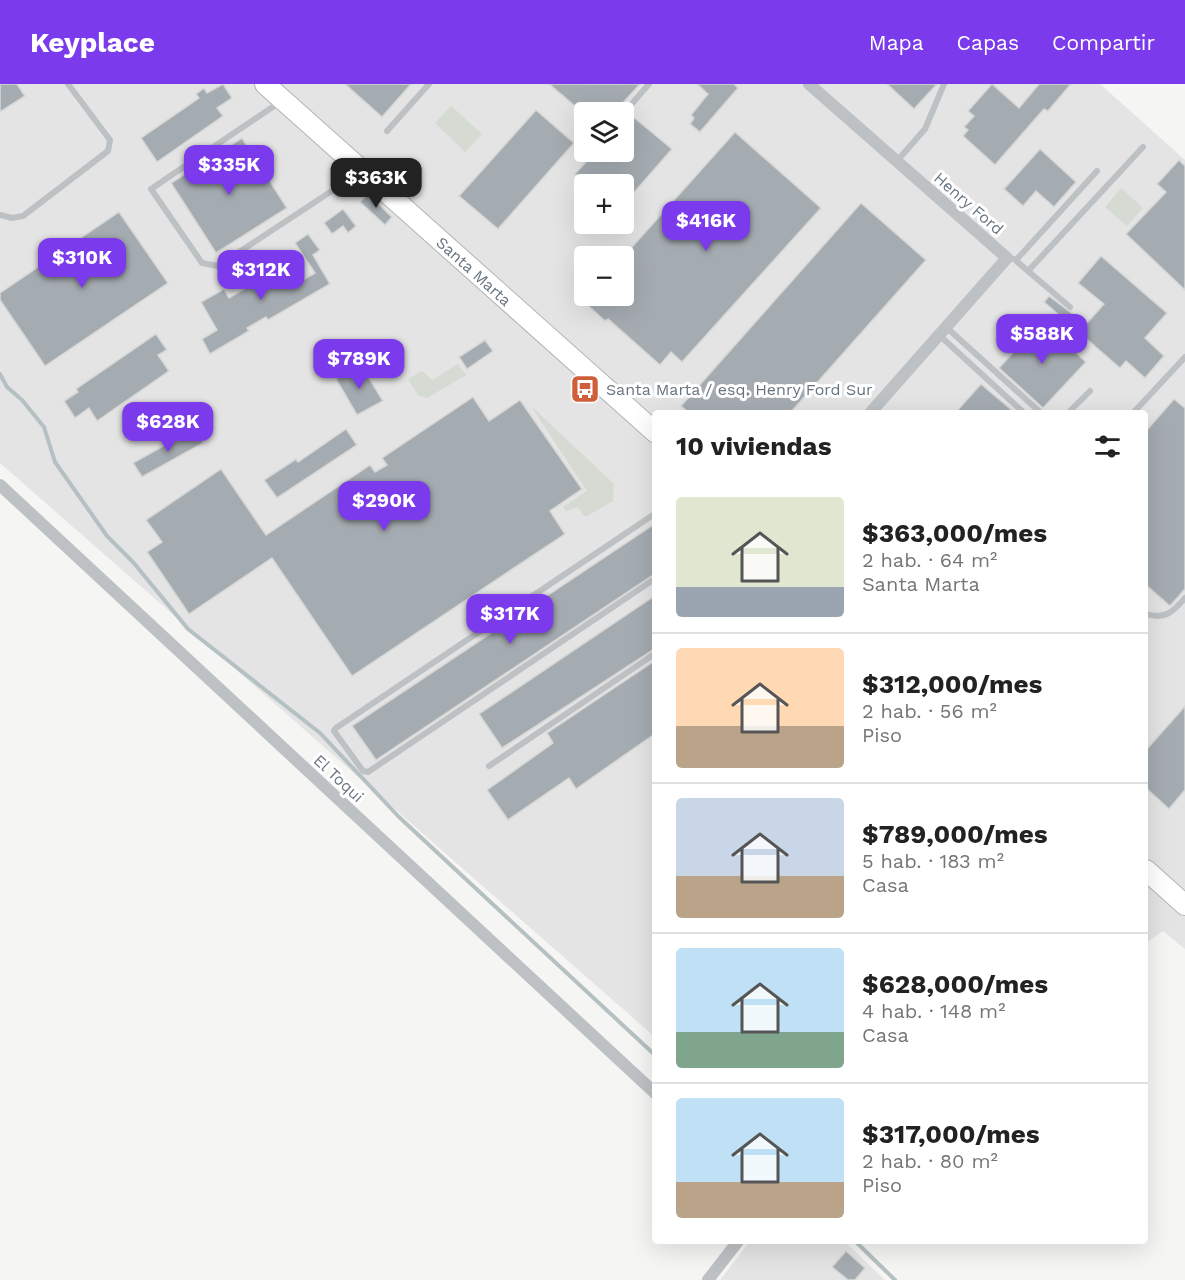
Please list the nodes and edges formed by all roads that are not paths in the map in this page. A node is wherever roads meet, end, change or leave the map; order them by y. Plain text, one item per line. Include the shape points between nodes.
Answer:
1 (68, 84) edge
2 (265, 84) edge
3 (429, 84) edge
4 (649, 84) edge
5 (809, 84) edge
6 (944, 84) edge
7 (283, 100) junction
8 (633, 102) edge
9 (387, 131) dead end
10 (1143, 147) dead end
11 (897, 161) junction
12 (362, 171) junction
13 (1097, 171) dead end
14 (0, 215) edge
15 (1012, 259) junction
16 (1029, 270) junction
17 (1070, 307) dead end
18 (943, 331) junction
19 (1185, 357) edge
20 (1090, 392) dead end
21 (873, 410) edge
22 (1021, 410) edge
23 (1038, 410) edge
24 (1071, 410) edge
25 (1136, 410) edge
26 (652, 429) edge
27 (0, 485) edge
28 (652, 516) edge
29 (652, 581) edge
30 (1185, 598) edge
31 (1148, 615) edge
32 (652, 656) edge
33 (489, 766) dead end
34 (1148, 872) edge
35 (1185, 904) edge
36 (652, 1090) edge
37 (736, 1244) edge
38 (708, 1280) edge

1 - 14 lane via 110,140 108,151 23,216
2 - 7 main road, Santa Marta
3 - 9 lane
4 - 8 lane
5 - 11 street, Henry Ford
6 - 11 lane via 925,129
7 - 12 main road, Santa Marta
7 - 12 lane via 151,189 202,263 218,266
10 - 16 lane
11 - 15 street, Henry Ford
12 - 26 main road, Santa Marta
13 - 15 lane
15 - 16 lane
15 - 18 street, Henry Ford
16 - 17 lane
18 - 21 street, Henry Ford
18 - 22 lane
18 - 23 lane
19 - 25 lane
20 - 24 lane
27 - 36 street, El Toqui
28 - 29 lane via 334,731 363,771 368,772
30 - 31 lane via 1172,614 1158,618
32 - 33 lane
34 - 35 main road
37 - 38 street

